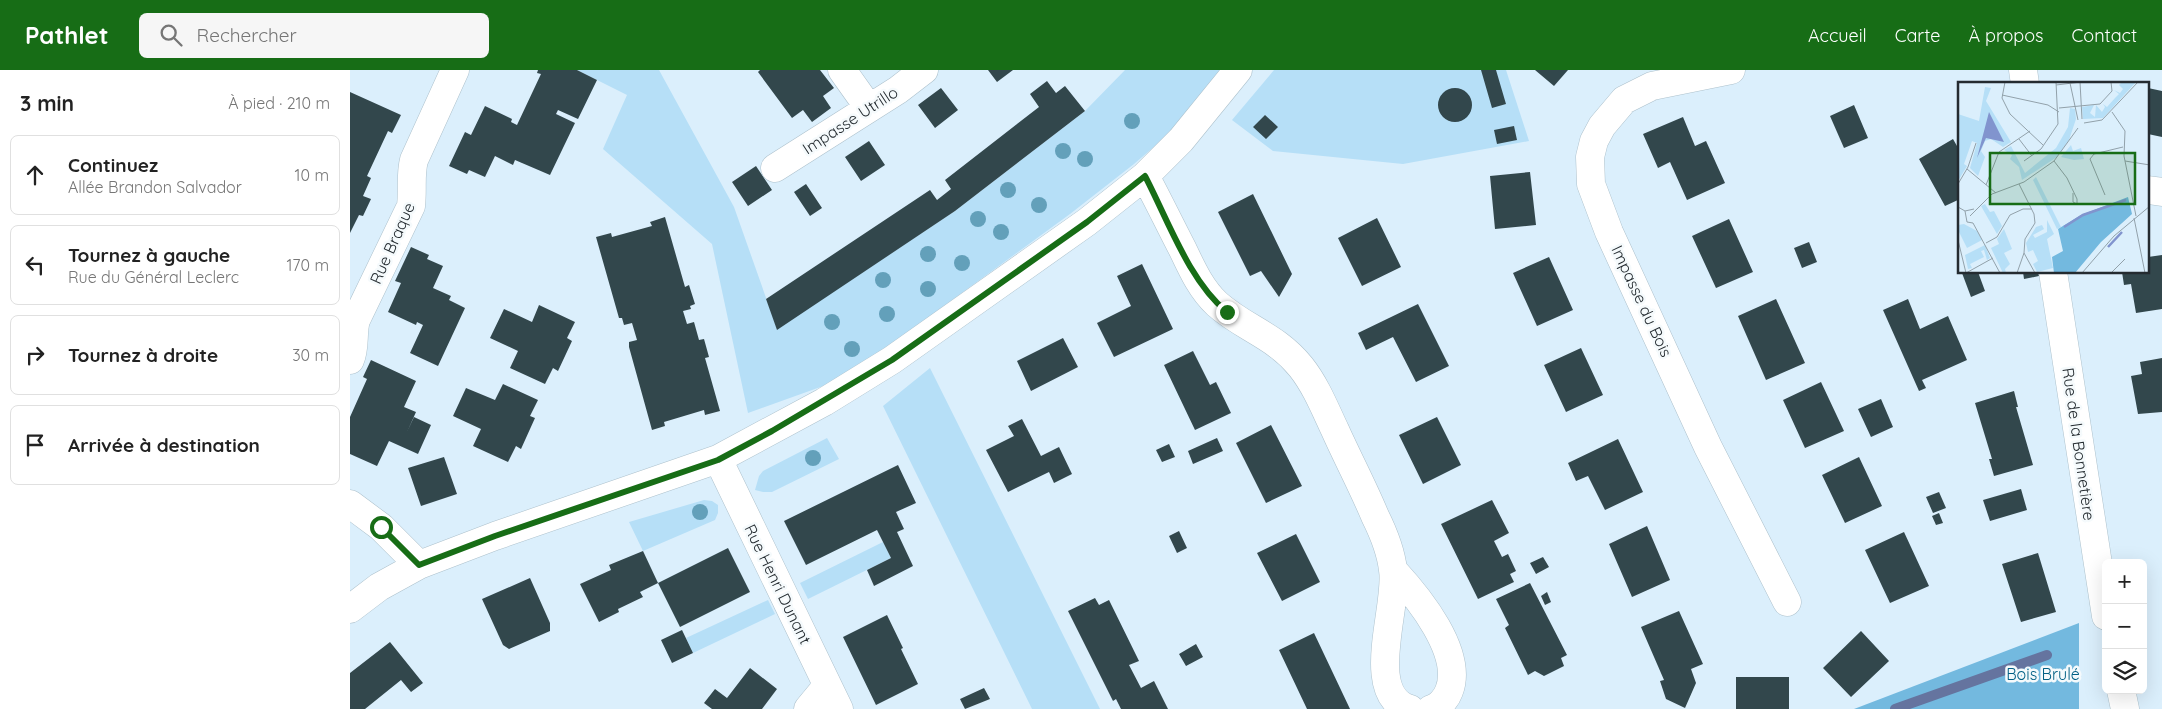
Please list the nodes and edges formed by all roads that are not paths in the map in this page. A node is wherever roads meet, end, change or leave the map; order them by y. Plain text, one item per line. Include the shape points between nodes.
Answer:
1 (455, 70) edge
2 (842, 70) edge
3 (924, 70) edge
4 (1238, 70) edge
5 (1731, 70) edge
6 (869, 108) junction
7 (774, 168) dead end
8 (1145, 176) junction
9 (2053, 274) edge
10 (350, 360) edge
11 (718, 460) junction
12 (350, 504) edge
13 (419, 565) junction
14 (1394, 571) junction
15 (1786, 602) dead end
16 (2104, 604) edge
17 (350, 609) edge
18 (2122, 694) edge
19 (833, 697) edge
20 (808, 709) edge
21 (1410, 709) edge
22 (1431, 709) edge
23 (2125, 709) edge

1 - 10 street, Rue Braque via 414,160 410,173 411,206 356,320 355,345
2 - 6 street
3 - 6 street, Impasse Utrillo
4 - 8 street via 1181,140
5 - 15 street, Impasse du Bois via 1652,86 1624,100 1594,141 1590,157 1591,184 1609,232 1708,447
6 - 7 street, Impasse Utrillo
8 - 11 street via 1087,222 892,360 824,402
8 - 14 street via 1209,296 1227,312 1282,347 1313,384 1376,516
9 - 16 street, Rue de la Bonnetière
11 - 13 street
11 - 19 street, Rue Henri Dunant
12 - 13 street via 381,527
13 - 17 street via 379,587
14 - 21 street via 1385,658 1386,681 1391,696
14 - 22 street via 1431,618 1452,668 1452,684 1447,697
18 - 23 street
19 - 20 street

